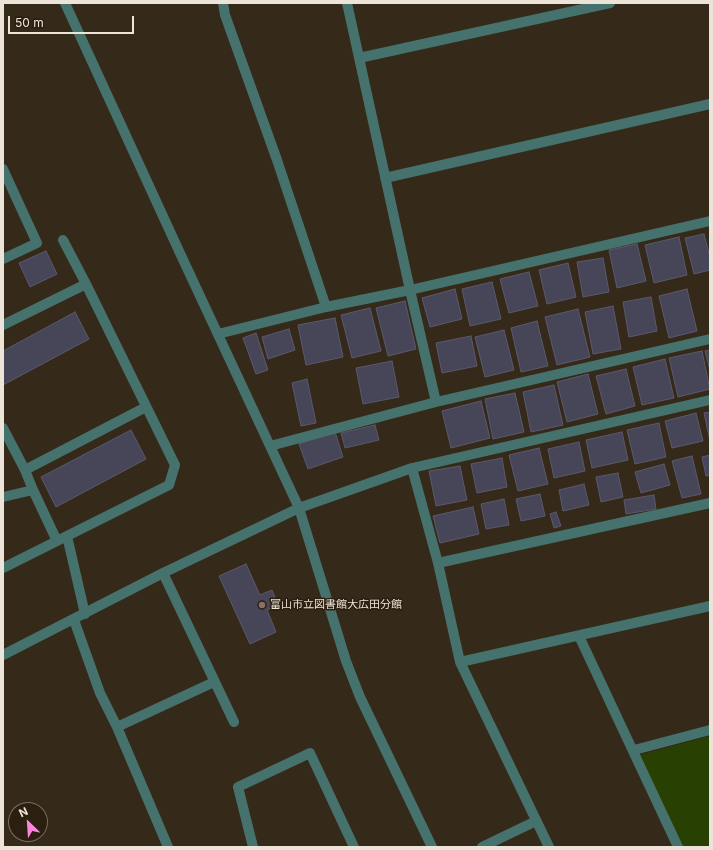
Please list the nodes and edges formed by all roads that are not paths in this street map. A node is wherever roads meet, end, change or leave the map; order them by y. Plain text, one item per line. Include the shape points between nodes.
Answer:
1 (65, 3) edge
2 (223, 3) edge
3 (347, 3) edge
4 (610, 3) edge
5 (359, 58) junction
6 (710, 104) edge
7 (3, 169) edge
8 (385, 178) junction
9 (710, 221) edge
10 (63, 240) dead end
11 (3, 258) edge
12 (86, 284) junction
13 (410, 290) junction
14 (326, 307) junction
15 (3, 325) edge
16 (218, 334) junction
17 (710, 339) edge
18 (710, 400) edge
19 (436, 402) junction
20 (146, 407) junction
21 (3, 428) edge
22 (270, 446) junction
23 (412, 468) junction
24 (25, 470) junction
25 (33, 490) junction
26 (3, 497) edge
27 (710, 504) edge
28 (299, 508) junction
29 (67, 536) junction
30 (57, 541) junction
31 (438, 563) junction
32 (3, 568) edge
33 (163, 573) junction
34 (710, 606) edge
35 (85, 614) junction
36 (74, 620) junction
37 (579, 636) junction
38 (3, 655) edge
39 (460, 662) junction
40 (214, 682) junction
41 (234, 722) dead end
42 (117, 727) junction
43 (710, 730) edge
44 (634, 750) junction
45 (536, 821) junction
46 (168, 847) edge
47 (253, 847) edge
48 (354, 847) edge
49 (432, 847) edge
50 (482, 847) edge
51 (549, 847) edge
52 (678, 847) edge

1 - 16 street
2 - 14 street
3 - 5 street
4 - 5 street
5 - 8 street
6 - 8 street
7 - 11 street via 37,243
8 - 13 street
9 - 13 street
10 - 12 street
12 - 15 street
12 - 20 street
13 - 14 street
13 - 19 street
14 - 16 street
16 - 22 street
17 - 19 street
18 - 23 street
19 - 22 street
20 - 24 street
20 - 29 street via 175,465 168,485
21 - 24 street
22 - 28 street
23 - 28 street
23 - 31 street
24 - 25 street
25 - 26 street
25 - 30 street
27 - 31 street
28 - 33 street
28 - 49 street via 346,661 360,697
29 - 30 street
29 - 35 street
30 - 32 street
31 - 39 street
33 - 35 street
33 - 40 street
34 - 37 street
35 - 36 street
36 - 38 street
36 - 42 street via 100,693
37 - 39 street
37 - 44 street
39 - 45 street
40 - 41 street
40 - 42 street
42 - 46 street
43 - 44 street
44 - 52 street
45 - 50 street
45 - 51 street
47 - 48 street via 238,787 310,753

